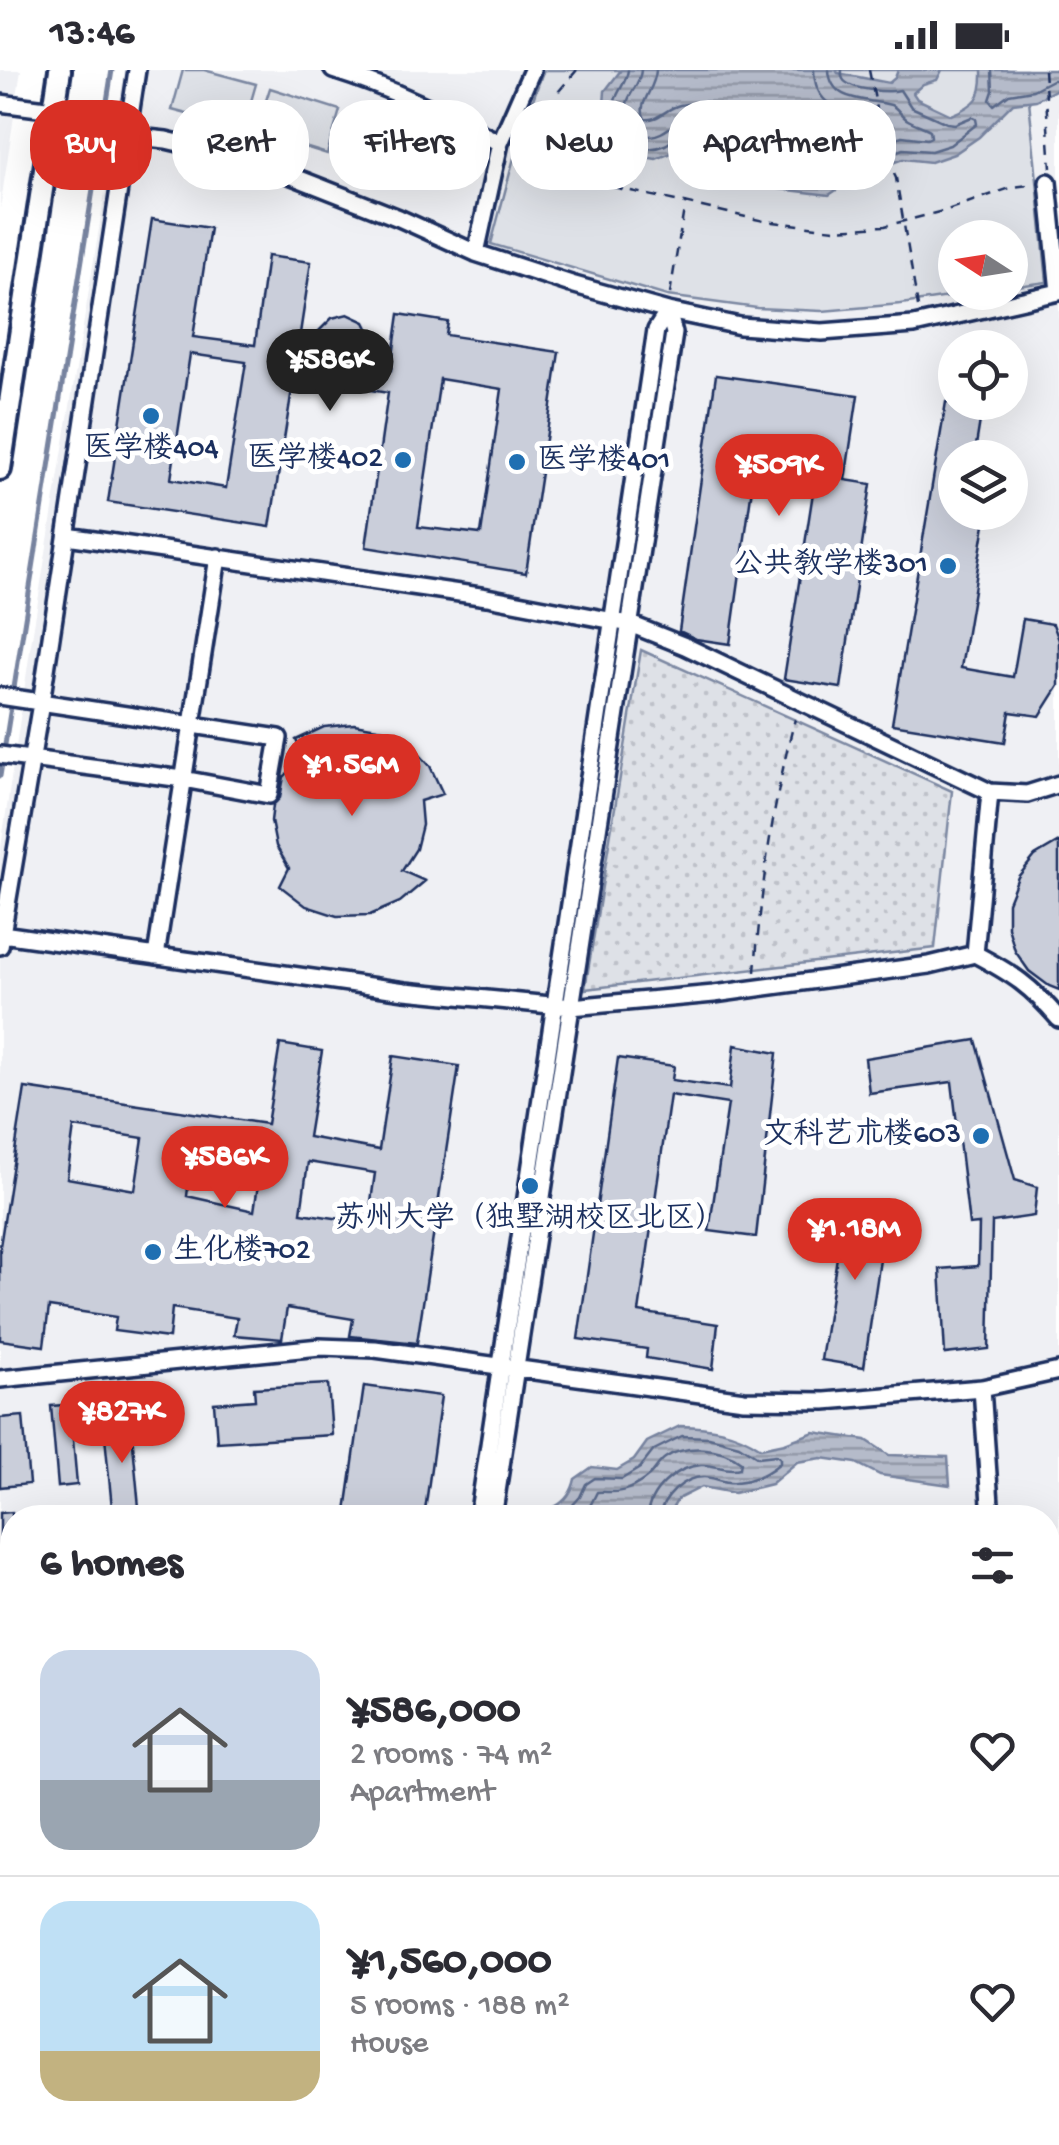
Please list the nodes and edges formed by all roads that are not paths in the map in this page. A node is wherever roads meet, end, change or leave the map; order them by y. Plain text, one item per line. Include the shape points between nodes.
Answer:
1 (60, 70) edge
2 (137, 70) edge
3 (333, 70) edge
4 (532, 70) edge
5 (56, 100) edge
6 (132, 100) edge
7 (0, 103) edge
8 (30, 107) edge
9 (152, 139) edge
10 (500, 143) junction
11 (1048, 182) road end
12 (42, 190) edge
13 (119, 190) edge
14 (476, 253) junction
15 (1059, 292) edge
16 (668, 310) junction
17 (0, 470) edge
18 (67, 536) junction
19 (218, 558) junction
20 (621, 622) junction
21 (7, 697) edge
22 (41, 704) junction
23 (192, 726) junction
24 (4, 756) edge
25 (31, 761) junction
26 (184, 779) junction
27 (1059, 784) edge
28 (990, 792) junction
29 (1, 940) edge
30 (975, 954) junction
31 (156, 956) junction
32 (563, 1006) junction
33 (1059, 1019) edge
34 (509, 1366) junction
35 (1059, 1371) edge
36 (0, 1379) edge
37 (982, 1388) junction
38 (481, 1505) edge
39 (494, 1505) edge
40 (990, 1505) edge

1 - 5 main road
2 - 6 lane
3 - 10 lane
4 - 10 lane
7 - 8 lane
9 - 14 lane via 292,176
10 - 14 lane
11 - 15 lane
12 - 17 main road
13 - 18 lane
14 - 16 lane
15 - 16 lane via 920,323 822,332 740,326
16 - 20 lane via 656,330
18 - 19 lane
18 - 22 lane
19 - 20 lane
19 - 23 lane
20 - 28 lane
20 - 32 lane
21 - 22 lane
22 - 23 lane
22 - 25 lane
23 - 26 lane
23 - 26 lane via 279,738 269,795
24 - 25 lane
25 - 26 lane
25 - 29 lane
26 - 31 lane
27 - 28 lane via 1028,794
28 - 30 lane
29 - 31 lane
30 - 32 lane via 754,989
30 - 33 lane via 1037,993
31 - 32 lane
32 - 34 lane
34 - 36 lane via 320,1347
34 - 37 lane via 744,1400 826,1401
34 - 38 lane
34 - 39 lane
35 - 37 lane
37 - 40 lane

